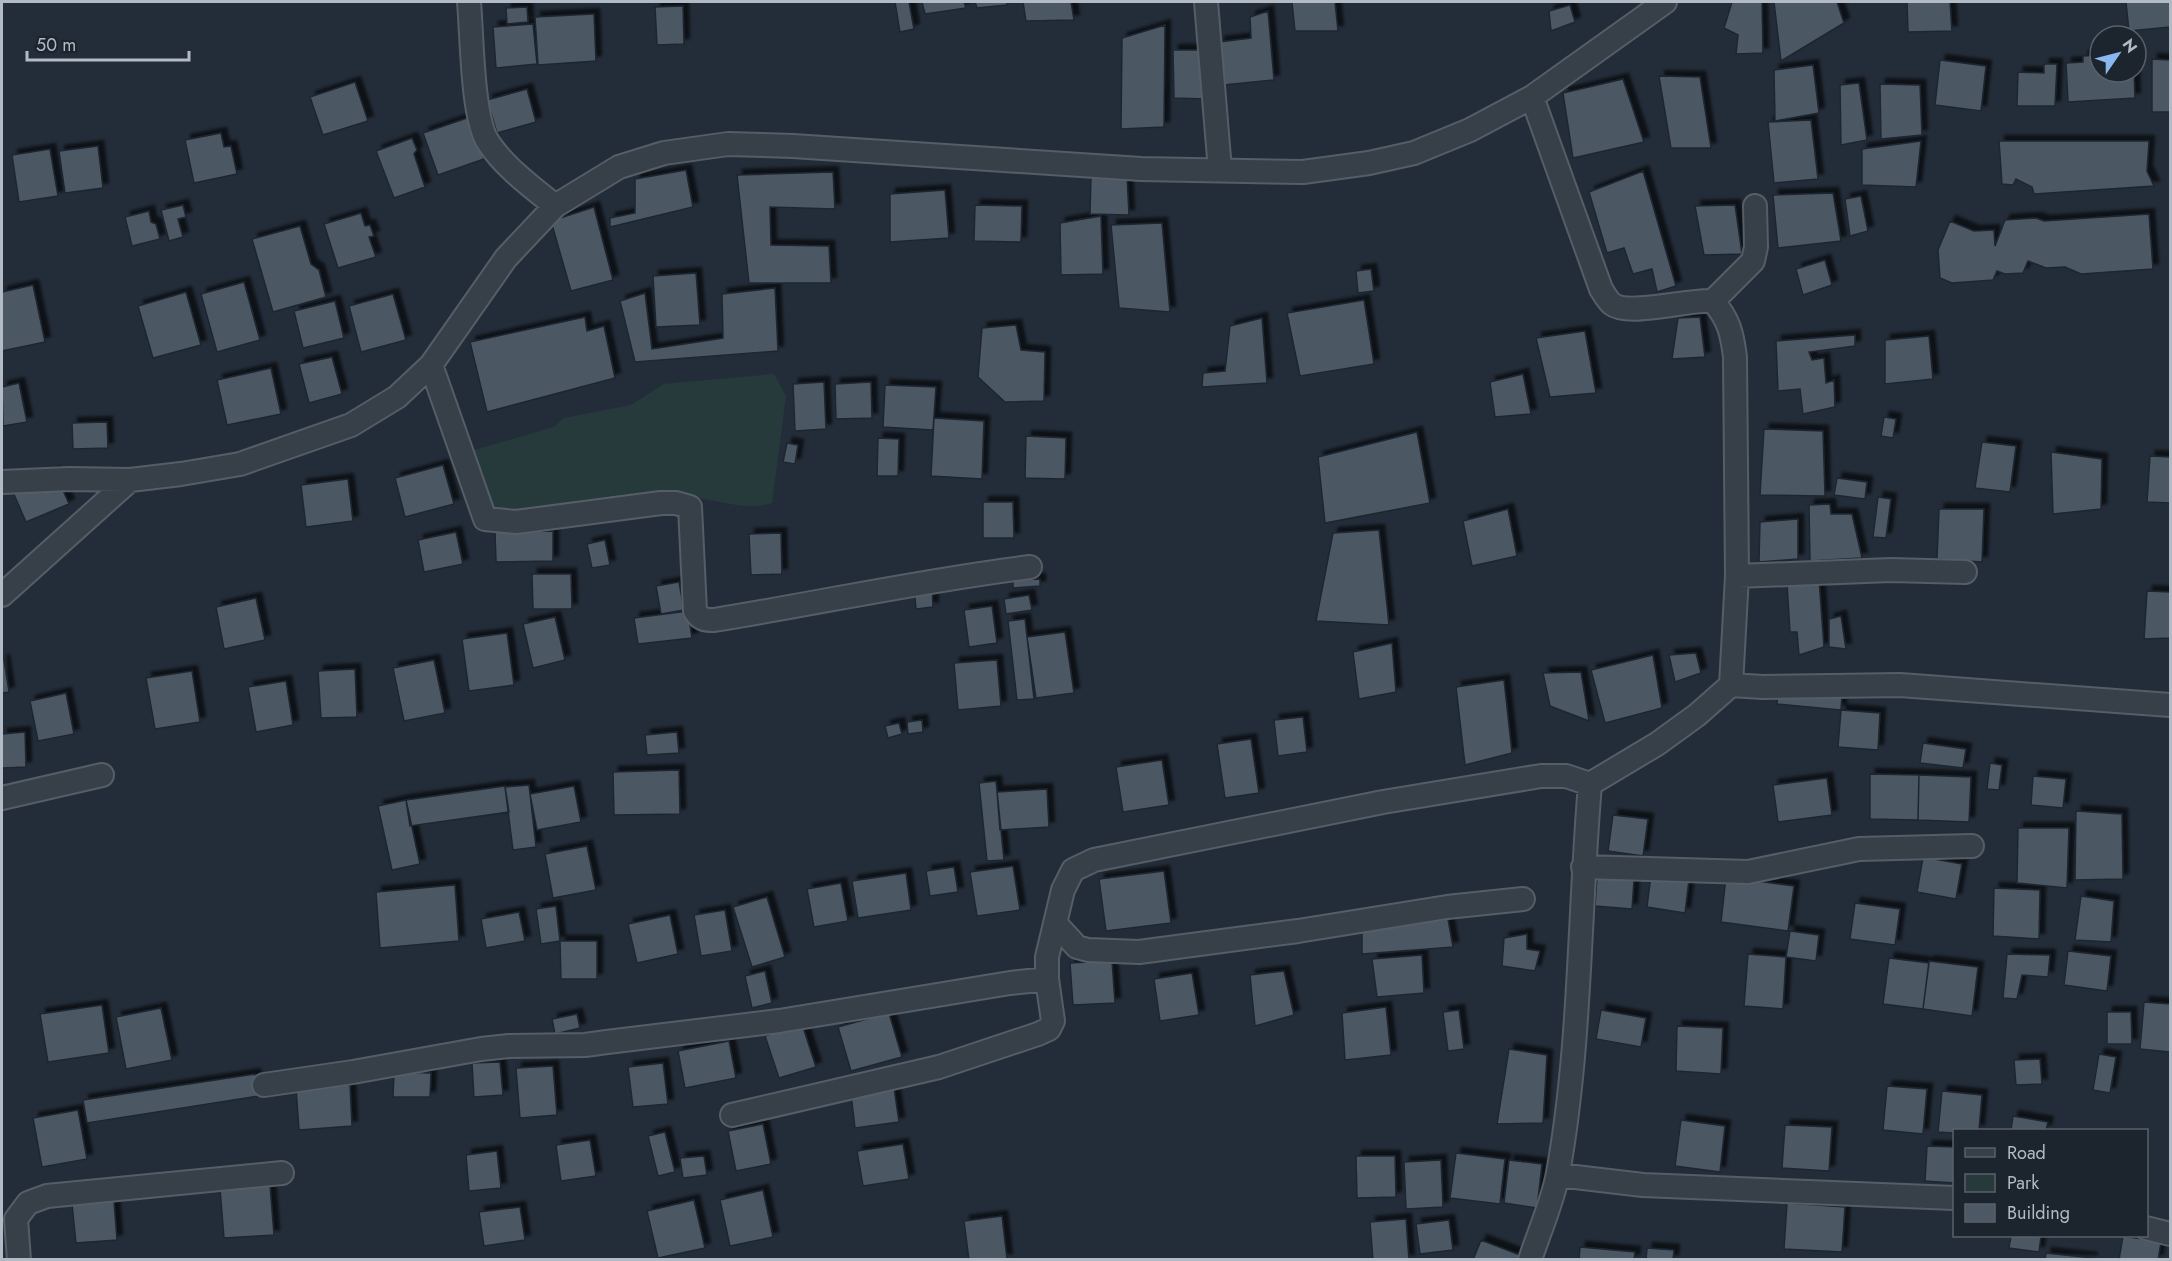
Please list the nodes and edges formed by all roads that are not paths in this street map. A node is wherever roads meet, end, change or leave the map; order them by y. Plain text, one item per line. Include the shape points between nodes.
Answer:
1 (469, 2) edge
2 (1206, 2) edge
3 (1665, 2) edge
4 (1532, 97) junction
5 (1220, 171) junction
6 (555, 206) junction
7 (1755, 206) dead end
8 (1713, 301) junction
9 (431, 365) junction
10 (130, 480) junction
11 (2, 482) edge
12 (1030, 567) dead end
13 (1965, 572) dead end
14 (1737, 576) junction
15 (2, 595) edge
16 (1731, 685) junction
17 (2170, 705) edge
18 (102, 775) dead end
19 (1590, 784) junction
20 (2, 798) edge
21 (1972, 846) dead end
22 (1583, 867) junction
23 (1523, 899) dead end
24 (1055, 922) junction
25 (1047, 979) junction
26 (264, 1085) dead end
27 (732, 1115) dead end
28 (282, 1173) dead end
29 (1558, 1175) junction
30 (1953, 1198) edge
31 (2148, 1228) edge
32 (2170, 1234) edge
33 (20, 1260) edge
34 (1530, 1260) edge

1 - 6 street via 477,105 487,141
2 - 5 street
3 - 4 street
4 - 5 street via 1470,130 1414,153 1303,172
4 - 8 street via 1601,289 1613,305 1631,310
5 - 6 street via 728,144 664,153 619,166
6 - 9 street via 506,258
7 - 8 street via 1753,261
8 - 14 street via 1731,331 1735,357
9 - 10 street via 397,397 351,425 240,464
9 - 12 street via 485,519 516,522 661,502 690,507 695,610 704,620
10 - 11 street
10 - 15 street
13 - 14 street via 1891,570
14 - 16 street
16 - 17 street via 1900,685
16 - 19 street via 1657,744
18 - 20 street
19 - 22 street
19 - 24 street via 1566,776 1540,776 1383,802 1094,860 1073,870
21 - 22 street via 1859,849 1748,872
22 - 29 street via 1574,1053
23 - 24 street via 1139,952 1077,947
24 - 25 street via 1047,957
25 - 26 street via 779,1021 585,1045 509,1046 451,1053
25 - 27 street via 1053,1021 1049,1029 1038,1034 939,1067
28 - 33 street via 47,1196 28,1203 16,1219
29 - 30 street via 1643,1185
29 - 34 street
31 - 32 street

